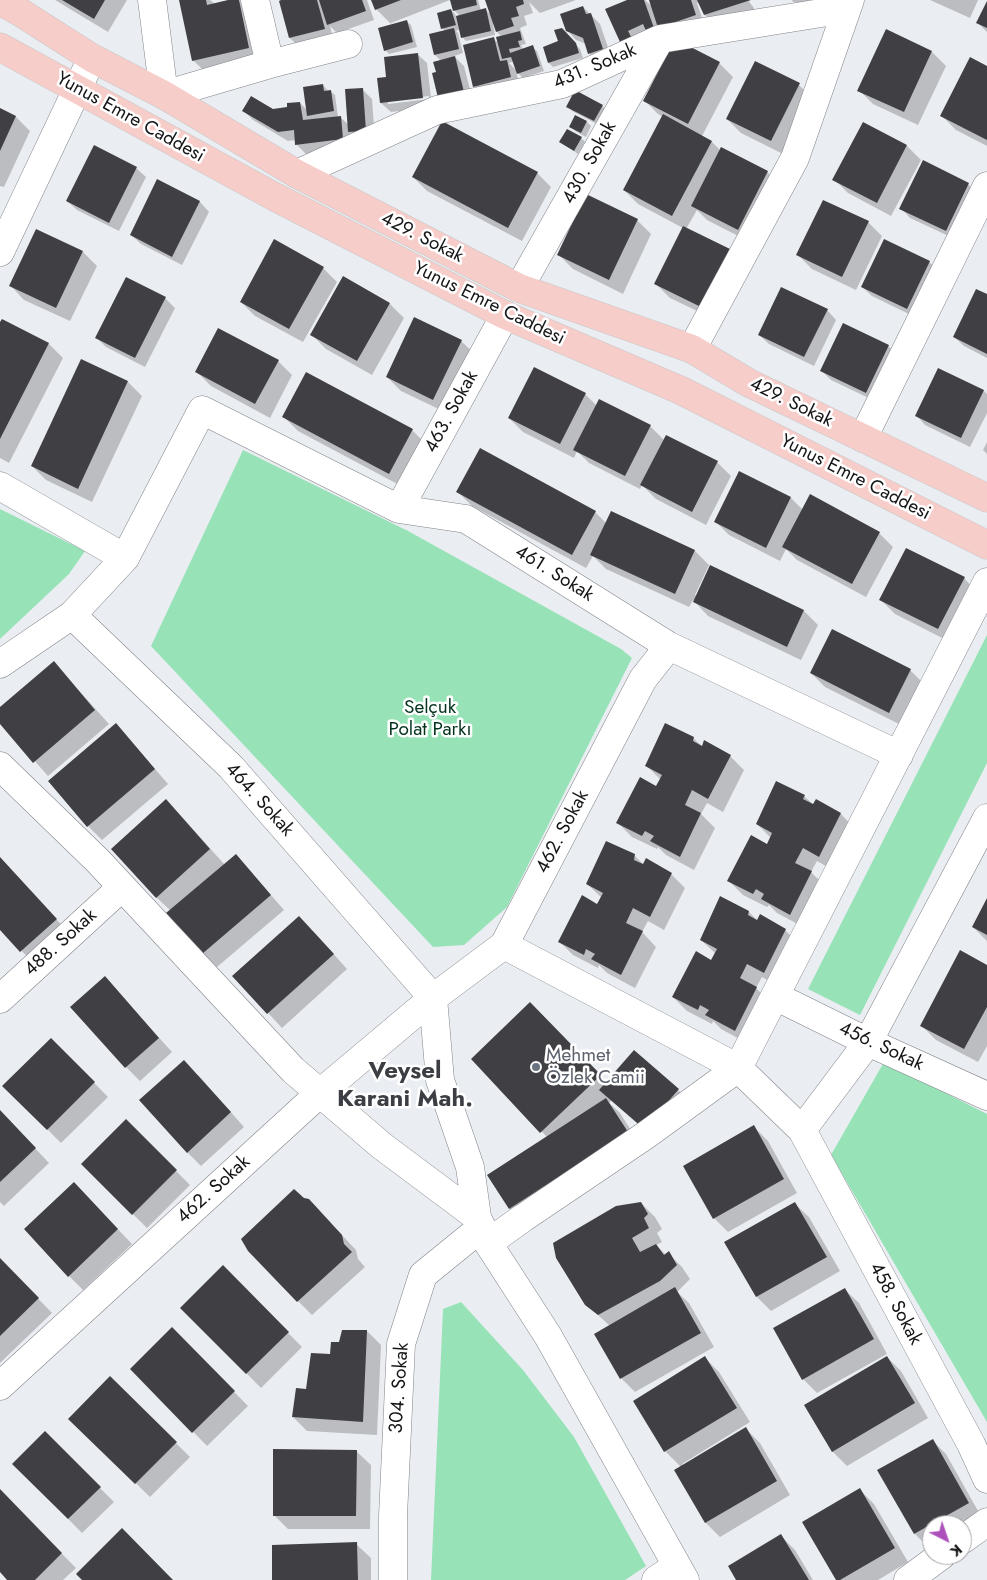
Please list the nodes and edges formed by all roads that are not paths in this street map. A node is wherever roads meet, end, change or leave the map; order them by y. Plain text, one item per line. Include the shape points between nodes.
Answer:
1 (152, 0) edge
2 (255, 0) edge
3 (0, 1) edge
4 (848, 4) edge
5 (660, 39) junction
6 (348, 44) dead end
7 (0, 47) edge
8 (92, 58) junction
9 (270, 64) junction
10 (78, 90) junction
11 (164, 95) junction
12 (297, 174) junction
13 (987, 186) edge
14 (0, 252) edge
15 (519, 288) junction
16 (505, 315) junction
17 (692, 349) junction
18 (863, 438) junction
19 (0, 486) edge
20 (987, 498) edge
21 (399, 509) junction
22 (987, 545) edge
23 (125, 558) junction
24 (987, 582) edge
25 (72, 615) junction
26 (669, 646) junction
27 (0, 664) edge
28 (899, 755) junction
29 (0, 766) edge
30 (987, 818) edge
31 (122, 887) junction
32 (504, 945) junction
33 (775, 996) junction
34 (433, 998) junction
35 (0, 999) edge
36 (868, 1042) junction
37 (738, 1068) junction
38 (320, 1093) junction
39 (987, 1096) edge
40 (802, 1130) junction
41 (482, 1229) junction
42 (0, 1386) edge
43 (987, 1479) edge
44 (987, 1522) edge
45 (972, 1533) edge
46 (928, 1565) edge
47 (673, 1575) edge
48 (393, 1580) edge
49 (908, 1580) edge

1 - 11 street
2 - 9 street
3 - 8 main road, 429. Sokak
4 - 5 street, 431. Sokak
4 - 17 street via 795,158
5 - 12 street, 431. Sokak via 562,84 437,110
5 - 15 street, 430. Sokak
6 - 9 street
7 - 10 main road, Yunus Emre Caddesi
8 - 10 street
8 - 11 main road, 429. Sokak
9 - 11 street
10 - 14 street
10 - 16 main road, Yunus Emre Caddesi via 275,197
11 - 12 main road, 429. Sokak
12 - 15 main road, 429. Sokak
13 - 18 street
15 - 17 main road, 429. Sokak
16 - 21 street, 463. Sokak
16 - 22 main road, Yunus Emre Caddesi via 680,390
17 - 18 main road, 429. Sokak via 749,383
18 - 20 main road, 429. Sokak
19 - 23 street
21 - 23 street, 461. Sokak via 202,410
21 - 26 street, 461. Sokak via 466,519
23 - 25 street
24 - 28 street
25 - 27 street
25 - 34 street, 464. Sokak via 231,767
26 - 28 street, 461. Sokak
26 - 32 street, 462. Sokak via 642,679
28 - 33 street
29 - 31 street
30 - 36 street
31 - 35 street, 488. Sokak
31 - 38 street via 293,1070
32 - 34 street, 462. Sokak
32 - 37 street, 458. Sokak
33 - 36 street, 456. Sokak
33 - 37 street
34 - 38 street, 462. Sokak
34 - 41 street via 440,1080 470,1167
36 - 39 street, 456. Sokak
36 - 40 street
37 - 40 street, 458. Sokak
37 - 41 street, 304. Sokak via 524,1218
38 - 41 street
38 - 42 street, 462. Sokak
40 - 43 street, 458. Sokak
41 - 47 street via 548,1336
41 - 48 street, 304. Sokak via 423,1275 401,1344
44 - 45 street
46 - 49 street

